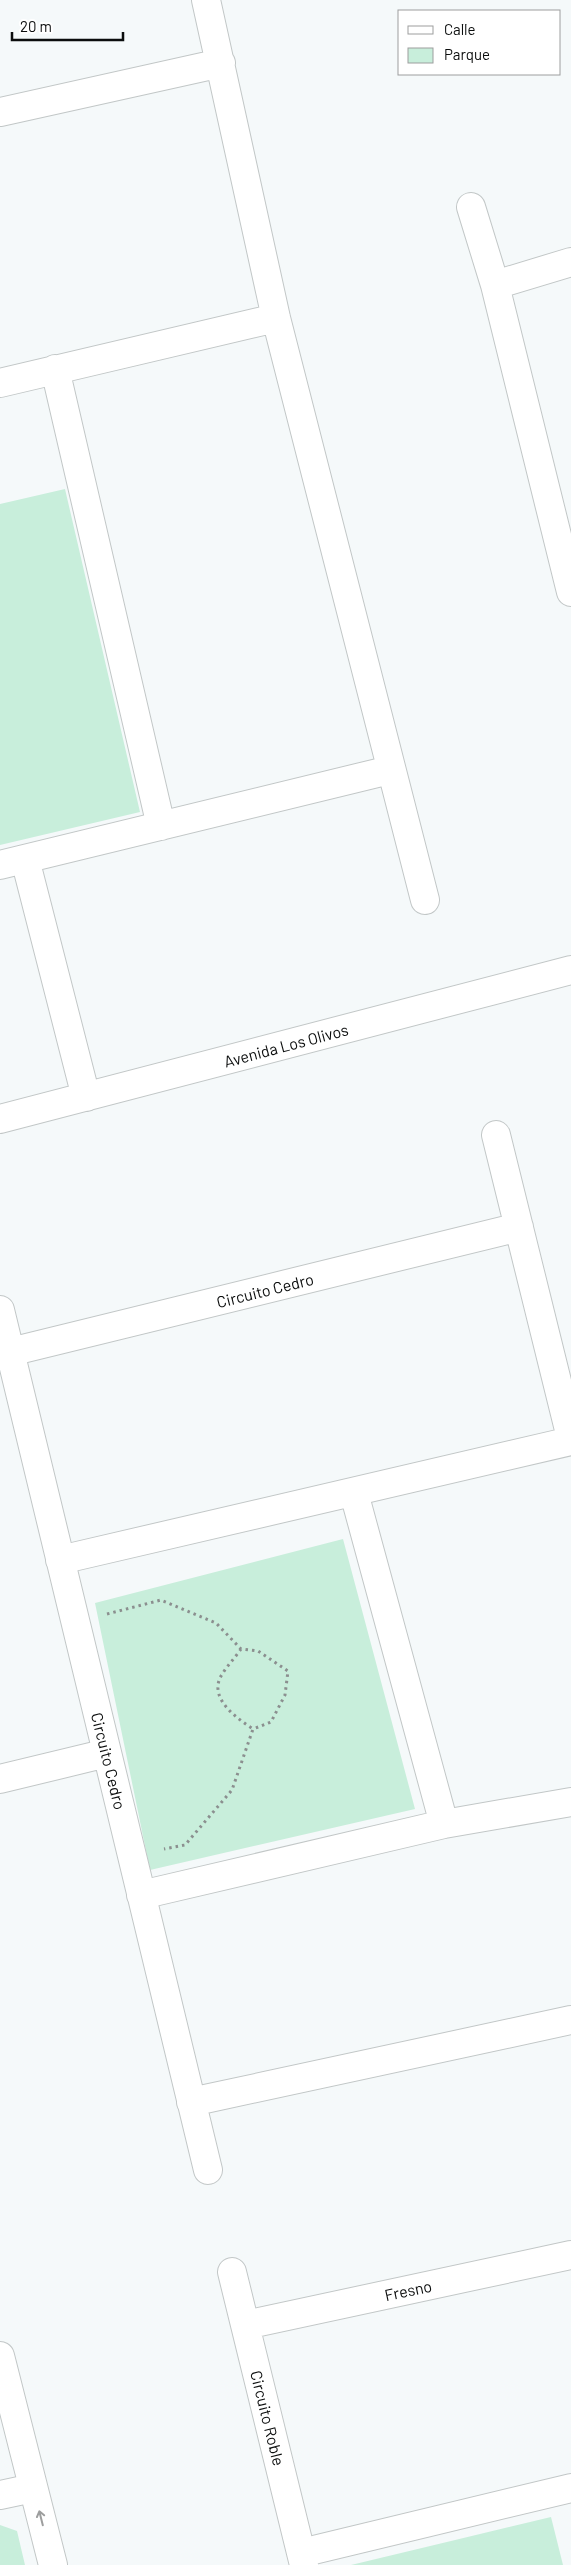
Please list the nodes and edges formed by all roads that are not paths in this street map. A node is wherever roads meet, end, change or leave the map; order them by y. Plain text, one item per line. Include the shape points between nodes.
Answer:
1 (206, 0) edge
2 (221, 63) junction
3 (0, 112) edge
4 (471, 207) dead end
5 (571, 262) edge
6 (494, 285) junction
7 (276, 318) junction
8 (55, 369) junction
9 (0, 383) edge
10 (571, 592) edge
11 (390, 770) junction
12 (161, 826) junction
13 (13, 862) edge
14 (425, 900) dead end
15 (571, 970) edge
16 (86, 1097) junction
17 (0, 1119) edge
18 (496, 1135) dead end
19 (519, 1227) junction
20 (0, 1310) edge
21 (10, 1352) junction
22 (571, 1440) edge
23 (354, 1493) junction
24 (60, 1560) junction
25 (107, 1753) junction
26 (0, 1779) edge
27 (571, 1802) edge
28 (444, 1824) junction
29 (141, 1895) junction
30 (571, 2020) edge
31 (191, 2102) junction
32 (208, 2170) dead end
33 (571, 2255) edge
34 (232, 2272) dead end
35 (245, 2325) junction
36 (0, 2356) edge
37 (34, 2488) junction
38 (571, 2488) edge
39 (0, 2496) edge
40 (302, 2559) edge
41 (53, 2565) edge

1 - 2 street
2 - 3 street
2 - 7 street
4 - 6 street
5 - 6 street
6 - 10 street
7 - 8 street
7 - 11 street
8 - 9 street
8 - 12 street
11 - 12 street
11 - 14 street
12 - 13 street
13 - 16 street
15 - 16 street, Avenida Los Olivos
16 - 17 street, Avenida Los Olivos
18 - 19 street
19 - 21 street, Circuito Cedro
19 - 22 street
20 - 21 street, Circuito Cedro
21 - 24 street, Circuito Cedro
22 - 23 street
23 - 24 street
23 - 28 street
24 - 25 street, Circuito Cedro
25 - 26 street
25 - 29 street, Circuito Cedro
27 - 28 street
28 - 29 street
29 - 31 street, Circuito Cedro
30 - 31 street
31 - 32 street, Circuito Cedro
33 - 35 street, Fresno
34 - 35 street, Circuito Roble
35 - 40 street, Circuito Roble
36 - 37 street
37 - 39 street
41 -> 37 street
38 - 40 street

